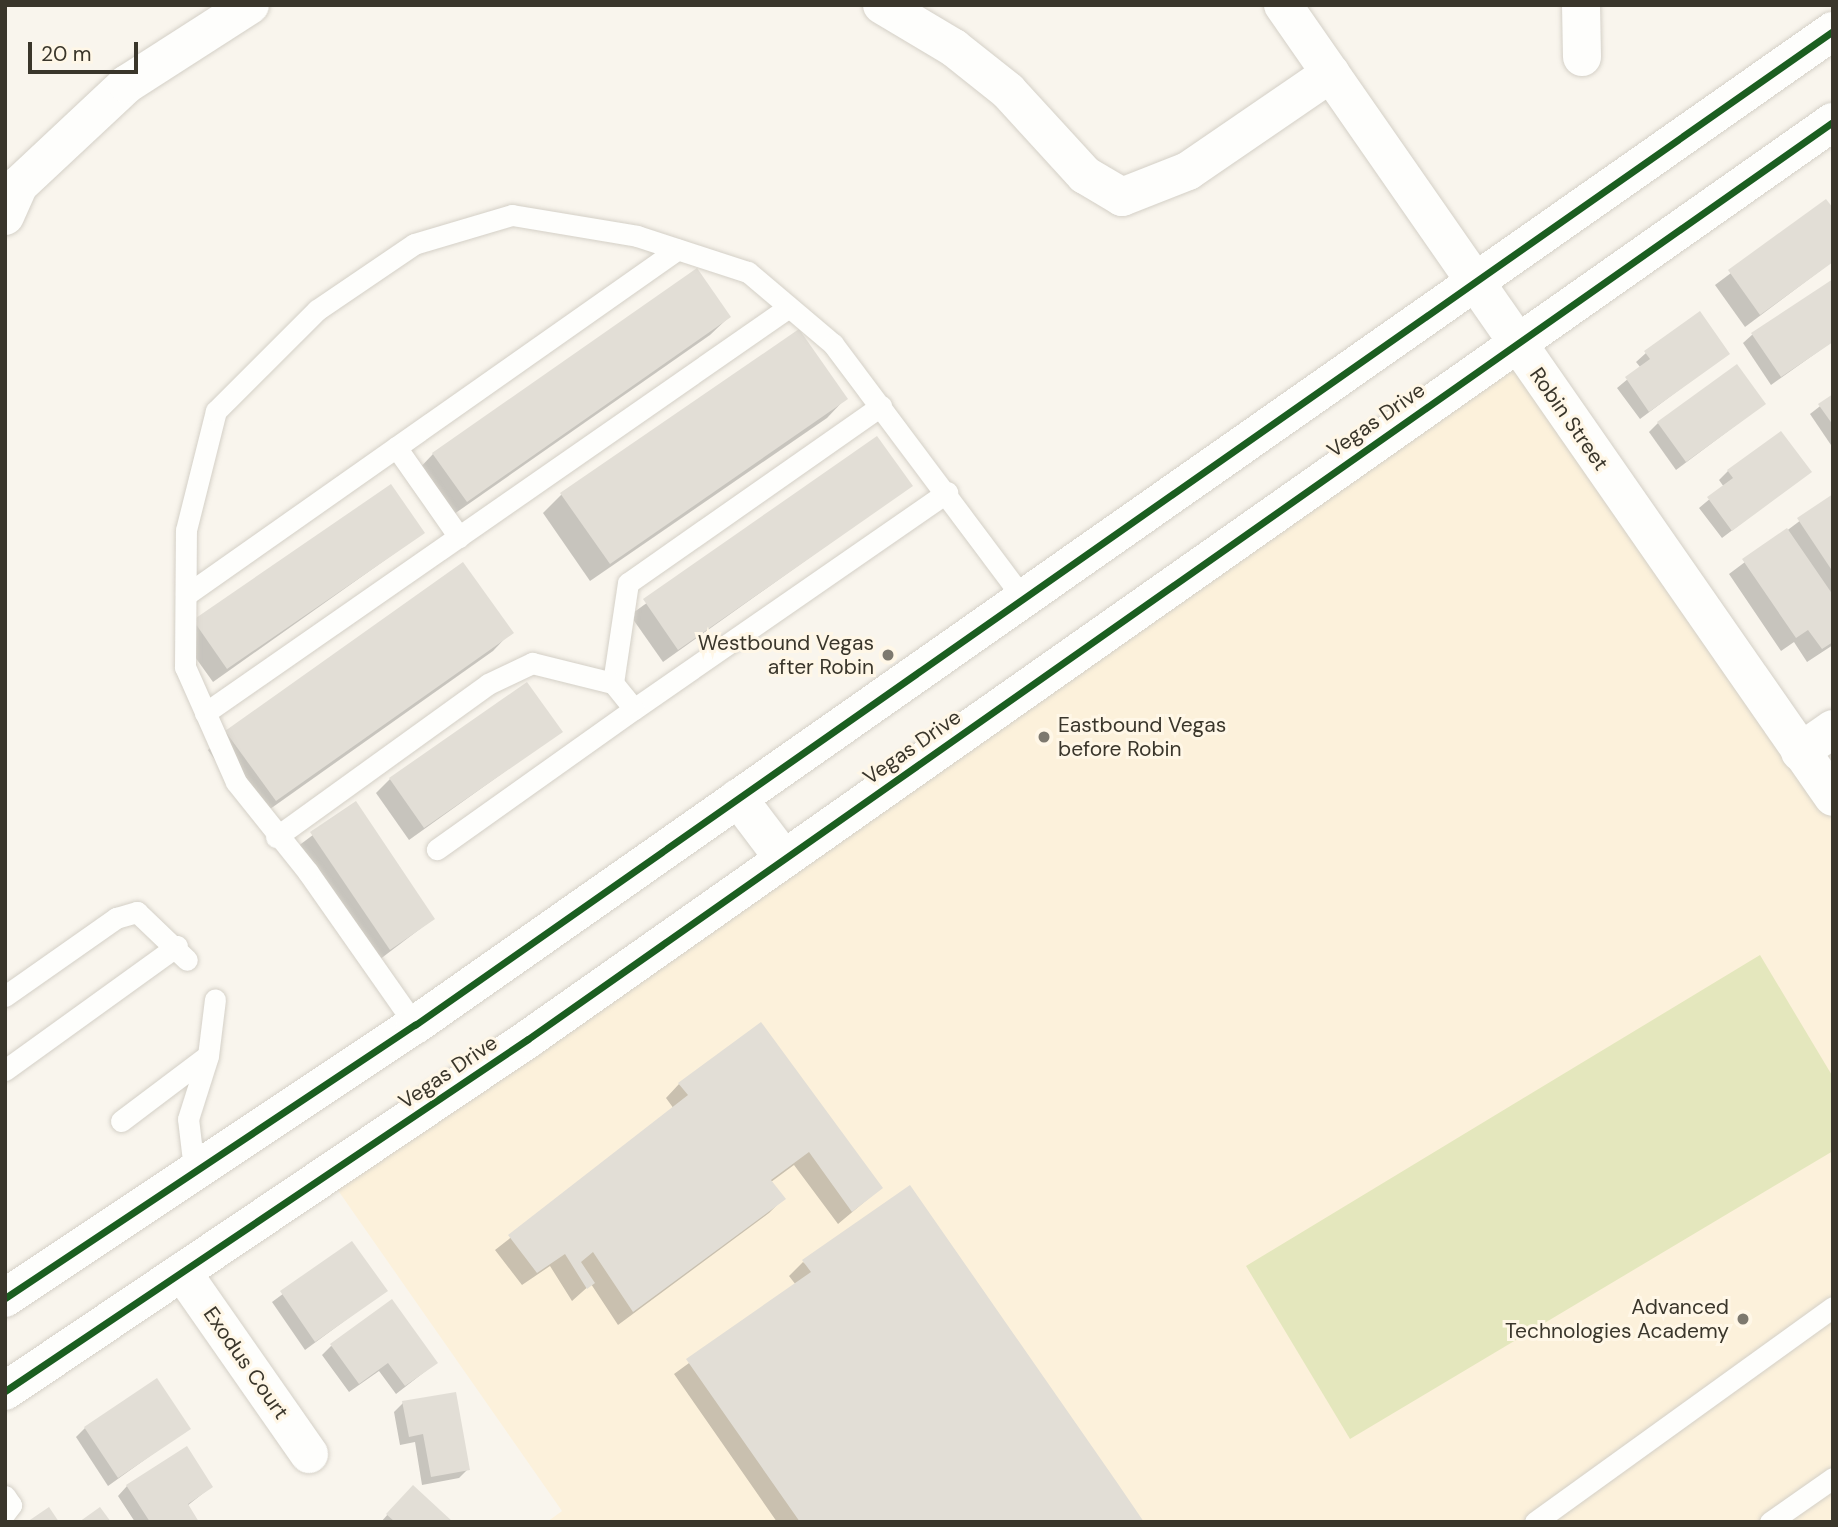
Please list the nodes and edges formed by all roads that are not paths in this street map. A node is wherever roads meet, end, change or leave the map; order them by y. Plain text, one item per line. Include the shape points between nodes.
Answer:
1 (250, 5) edge
2 (882, 5) edge
3 (1283, 5) edge
4 (1581, 5) edge
5 (1833, 31) edge
6 (1581, 57) dead end
7 (1331, 73) junction
8 (1833, 122) edge
9 (10, 190) edge
10 (678, 250) junction
11 (1475, 282) junction
12 (789, 307) junction
13 (1516, 342) junction
14 (881, 406) junction
15 (396, 447) junction
16 (947, 492) junction
17 (459, 537) junction
18 (186, 595) junction
19 (1023, 598) junction
20 (613, 683) junction
21 (634, 709) junction
22 (205, 713) junction
23 (1833, 729) edge
24 (1800, 752) junction
25 (1833, 797) edge
26 (738, 798) junction
27 (276, 837) junction
28 (437, 849) dead end
29 (784, 859) junction
30 (5, 996) edge
31 (215, 999) dead end
32 (415, 1025) junction
33 (208, 1056) junction
34 (5, 1070) edge
35 (121, 1121) dead end
36 (194, 1169) junction
37 (182, 1272) junction
38 (5, 1298) edge
39 (1833, 1307) edge
40 (5, 1391) edge
41 (309, 1454) dead end
42 (1833, 1478) edge
43 (5, 1496) edge
44 (5, 1513) edge
45 (1535, 1522) edge
46 (1770, 1522) edge

1 - 9 main road via 127,84
2 - 7 main road via 954,48 1008,91 1085,175 1122,197 1188,171
3 - 7 main road, Robin Street
4 - 6 main road
5 - 11 main road
7 - 11 main road, Robin Street
8 - 13 main road, Vegas Drive
10 - 12 lane via 748,272
10 - 15 lane
10 - 18 lane via 637,236 512,215 414,244 317,310 216,411 186,530
11 - 13 main road, Robin Street
11 - 19 main road
12 - 14 lane via 833,344
12 - 17 lane
13 - 24 main road, Robin Street
13 - 29 main road, Vegas Drive
14 - 16 lane
14 - 20 lane via 628,583
15 - 17 lane
15 - 18 lane
16 - 19 lane
16 - 21 lane
17 - 22 lane
18 - 22 lane via 185,667
19 - 26 main road
20 - 21 lane
20 - 27 lane via 532,663 488,684
21 - 28 lane
22 - 27 lane via 236,782
23 - 24 main road
24 - 25 main road, Robin Street
26 - 29 main road
26 - 32 main road
27 - 32 lane via 308,872
29 - 37 main road, Vegas Drive via 517,1047
30 - 34 lane via 116,918 137,912 182,953
31 - 33 lane
32 - 36 main road
33 - 35 lane
33 - 36 lane via 188,1119
36 - 38 main road
37 - 40 main road, Vegas Drive
37 - 41 main road, Exodus Court
39 - 45 lane
42 - 46 lane
43 - 44 lane via 11,1505

